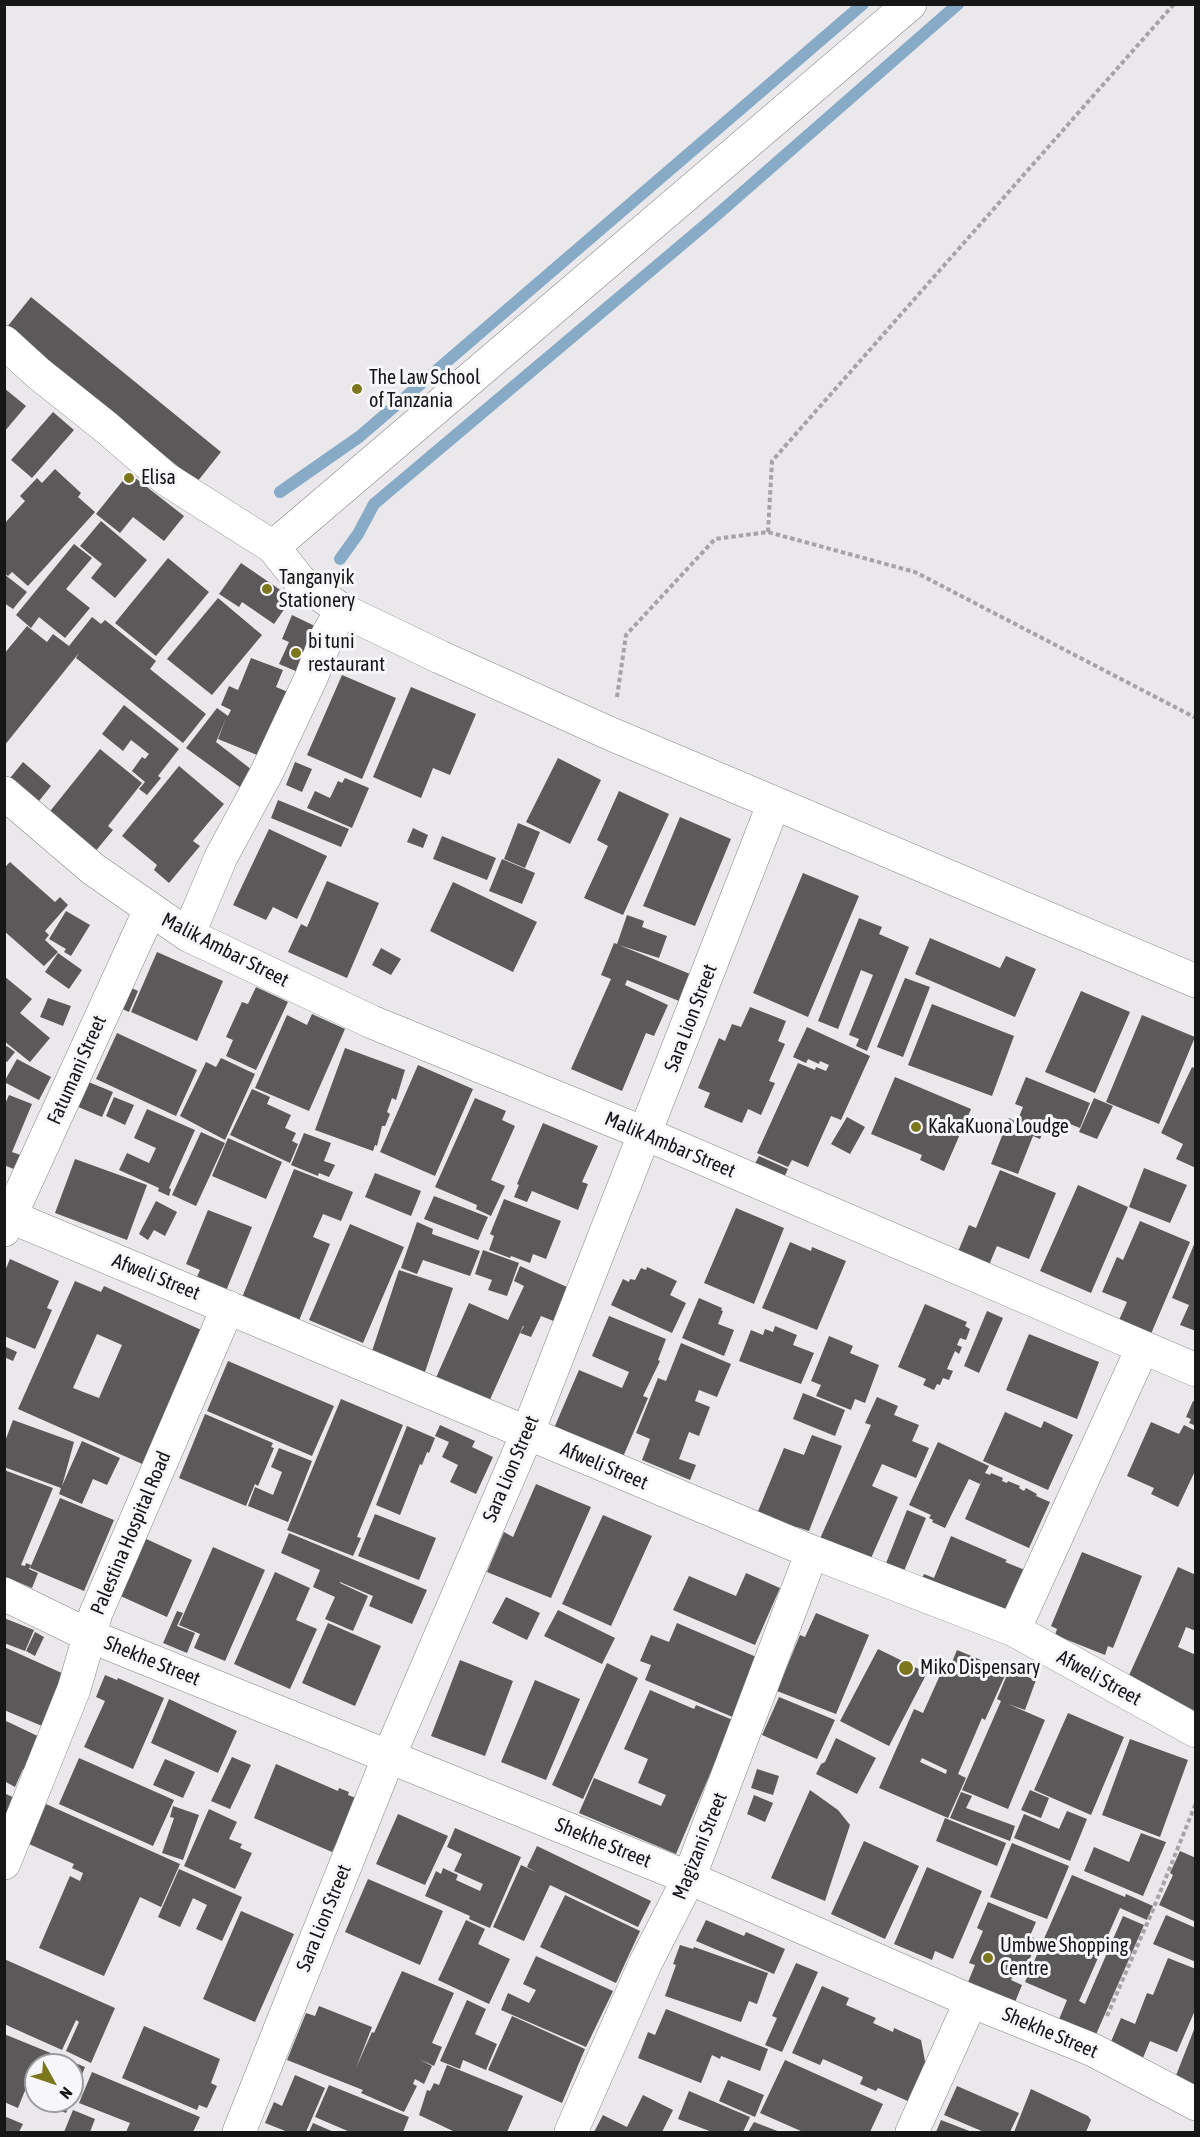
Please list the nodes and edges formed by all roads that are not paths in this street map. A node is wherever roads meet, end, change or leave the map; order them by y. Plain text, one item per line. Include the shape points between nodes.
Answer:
1 (910, 4) edge
2 (4, 342) edge
3 (273, 547) junction
4 (342, 610) junction
5 (4, 793) edge
6 (774, 802) junction
7 (150, 910) junction
8 (188, 935) junction
9 (1196, 981) edge
10 (646, 1134) junction
11 (6, 1220) edge
12 (228, 1307) junction
13 (1143, 1349) junction
14 (1196, 1370) edge
15 (527, 1434) junction
16 (812, 1552) junction
17 (4, 1594) edge
18 (1014, 1630) junction
19 (90, 1636) junction
20 (1196, 1731) edge
21 (389, 1756) junction
22 (4, 1863) edge
23 (689, 1878) junction
24 (971, 2001) junction
25 (1196, 2104) edge
26 (239, 2133) edge
27 (572, 2133) edge
28 (912, 2133) edge

1 - 3 street
2 - 3 street via 166,479
3 - 4 street via 300,581
4 - 6 street via 611,734
4 - 8 street via 267,772 221,857
5 - 7 street, Malik Ambar Street via 93,869
6 - 9 street
6 - 10 street, Sara Lion Street
7 - 8 street, Malik Ambar Street
7 - 11 street, Fatumani Street
8 - 10 street, Malik Ambar Street via 372,1023
10 - 13 street, Malik Ambar Street
10 - 15 street, Sara Lion Street
11 - 12 street, Afweli Street
12 - 15 street, Afweli Street
12 - 19 street, Palestina Hospital Road via 96,1613
13 - 14 street, Malik Ambar Street
13 - 18 street
15 - 16 street, Afweli Street
15 - 21 street, Sara Lion Street
16 - 18 street, Afweli Street
16 - 23 street, Magizani Street
17 - 19 street, Shekhe Street
18 - 20 street, Afweli Street
19 - 21 street, Shekhe Street
19 - 22 street, Palestina Hospital Road via 74,1689
21 - 23 street, Shekhe Street
21 - 26 street, Sara Lion Street
23 - 24 street, Shekhe Street
23 - 27 street, Magizani Street via 645,1964
24 - 25 street, Shekhe Street via 1093,2050
24 - 28 street

